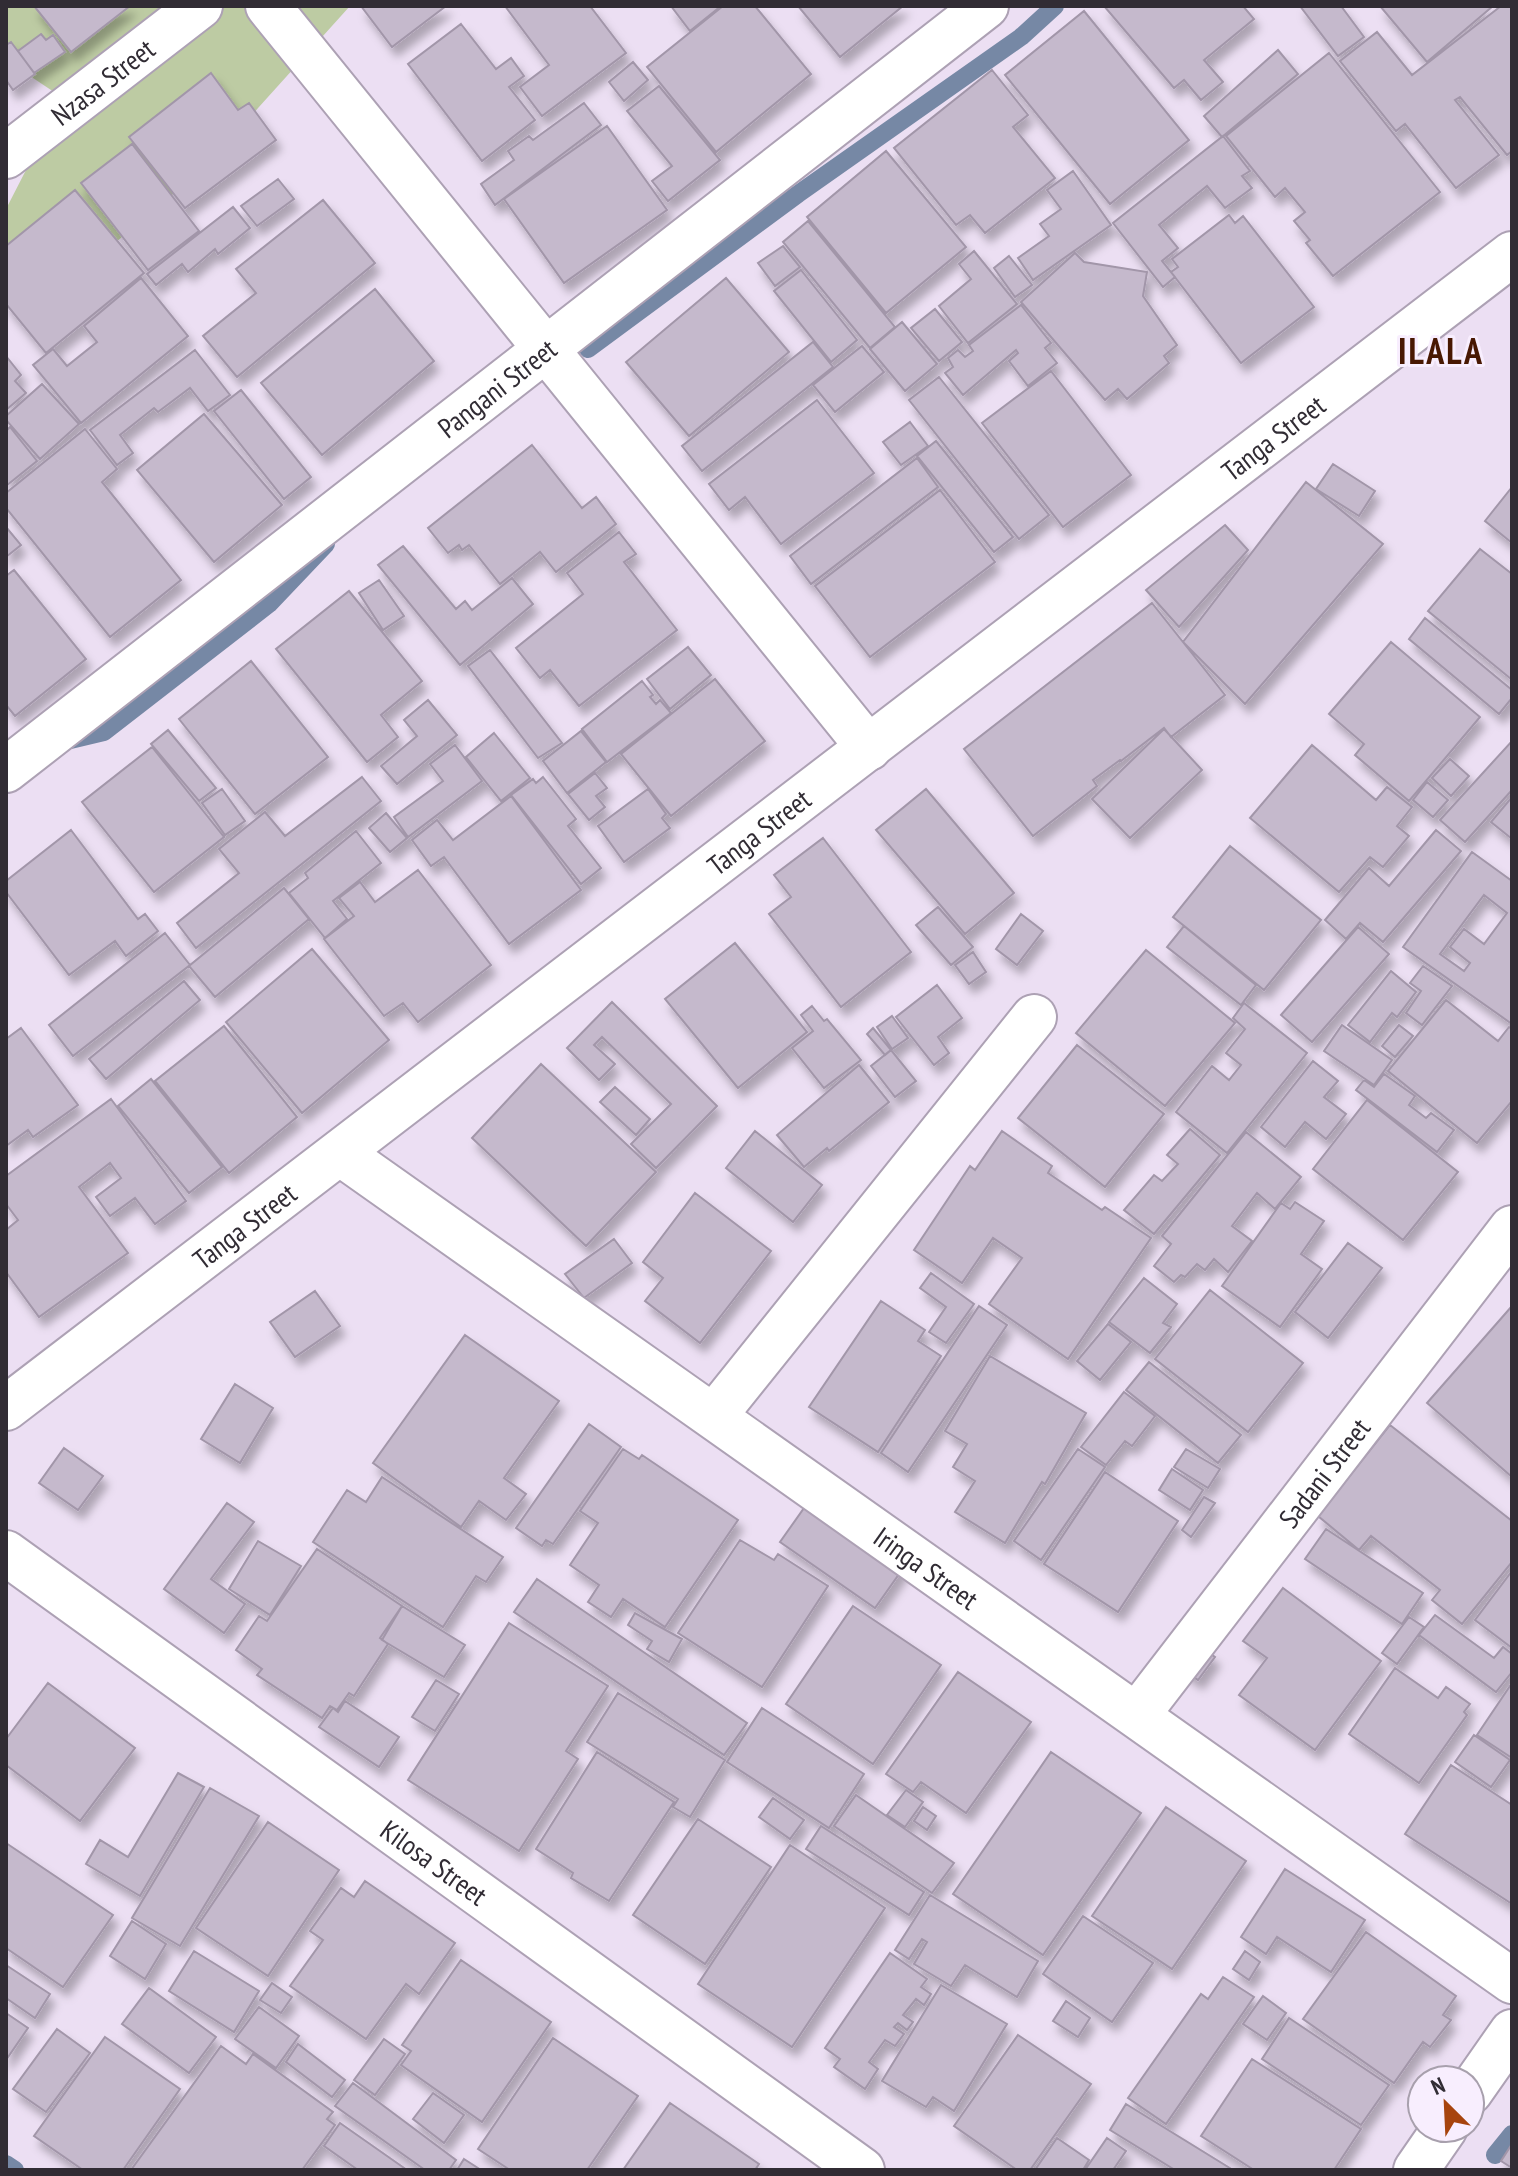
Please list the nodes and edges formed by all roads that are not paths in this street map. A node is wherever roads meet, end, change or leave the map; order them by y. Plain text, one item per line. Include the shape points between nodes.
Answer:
1 (200, 6) edge
2 (268, 6) edge
3 (986, 6) edge
4 (6, 156) edge
5 (1512, 254) edge
6 (546, 349) junction
7 (869, 748) junction
8 (6, 770) edge
9 (1034, 1017) dead end
10 (340, 1153) junction
11 (1512, 1228) edge
12 (12, 1391) edge
13 (714, 1416) junction
14 (6, 1555) edge
15 (1137, 1715) junction
16 (1512, 1981) edge
17 (1512, 2032) edge
18 (1486, 2069) edge
19 (1434, 2144) edge
20 (862, 2170) edge
21 (1416, 2170) edge

1 - 4 street, Nzasa Street
2 - 6 street
3 - 6 street, Pangani Street
5 - 7 street, Tanga Street
6 - 7 street
6 - 8 street, Pangani Street
7 - 10 street, Tanga Street
9 - 13 street
10 - 12 street, Tanga Street
10 - 13 street, Iringa Street
11 - 15 street, Sadani Street
13 - 15 street, Iringa Street
14 - 20 street, Kilosa Street
15 - 16 street, Iringa Street
17 - 18 street
19 - 21 street

